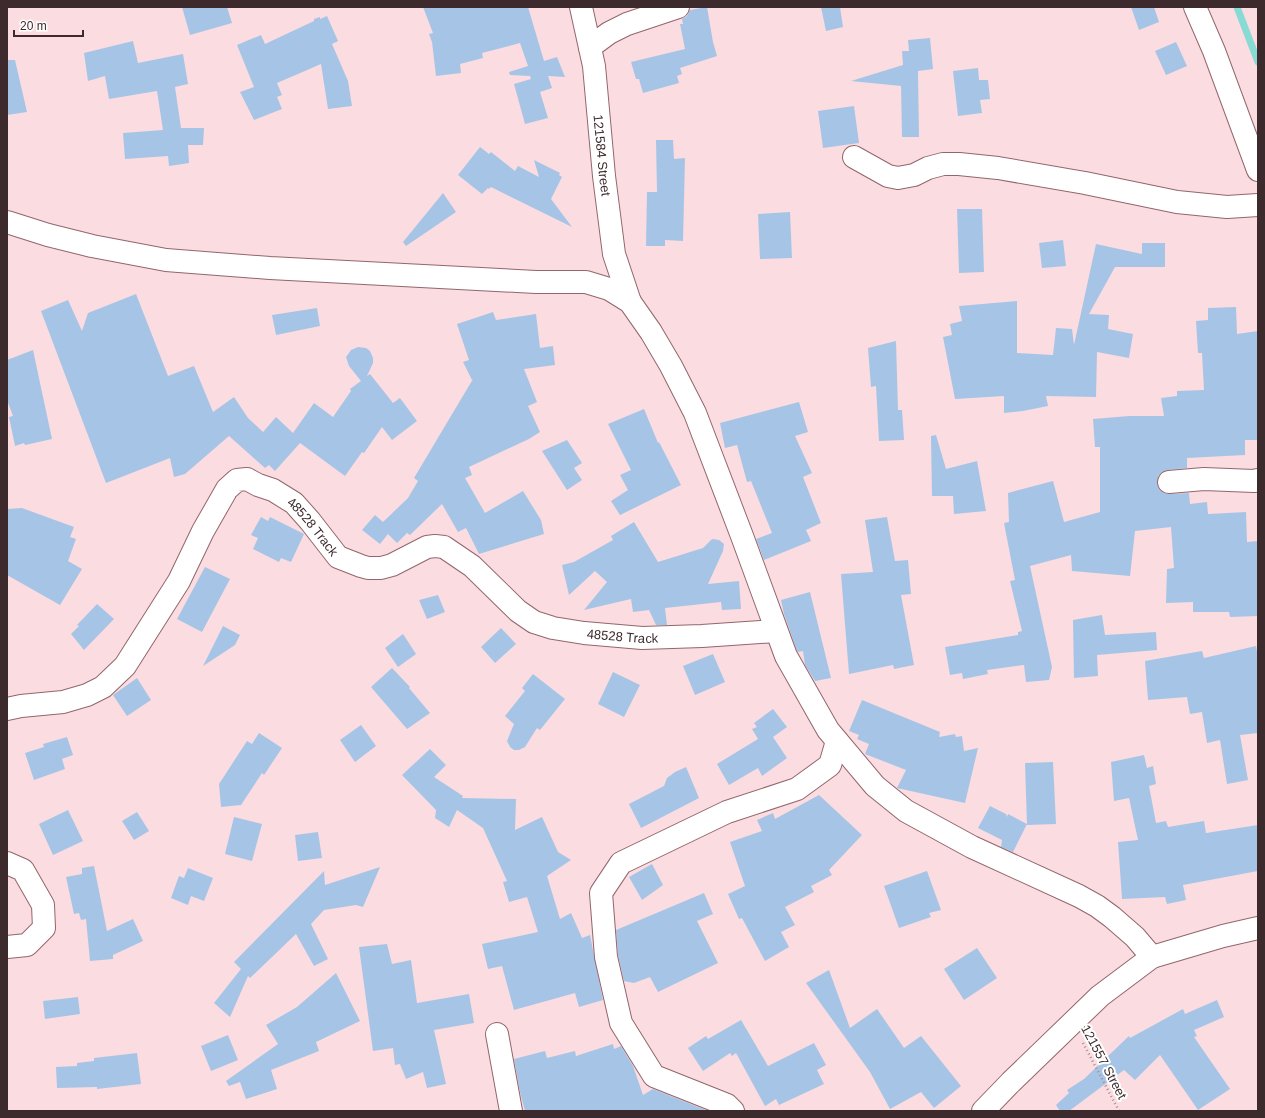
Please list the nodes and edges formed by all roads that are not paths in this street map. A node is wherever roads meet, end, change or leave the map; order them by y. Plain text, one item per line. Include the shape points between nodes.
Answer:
1 (581, 7) edge
2 (678, 7) edge
3 (1195, 7) edge
4 (590, 47) junction
5 (854, 157) dead end
6 (1258, 170) edge
7 (1258, 206) edge
8 (7, 222) edge
9 (630, 302) junction
10 (1258, 480) edge
11 (1169, 482) dead end
12 (776, 632) junction
13 (7, 709) edge
14 (836, 741) junction
15 (7, 862) edge
16 (1258, 928) edge
17 (7, 947) edge
18 (1152, 957) junction
19 (497, 1034) dead end
20 (511, 1111) edge
21 (733, 1111) edge
22 (983, 1111) edge

1 - 4 street, 121584 Street
2 - 4 street via 628,24 609,33
3 - 6 street
4 - 9 street, 121584 Street via 614,254
5 - 7 street via 888,176 898,178 943,164 959,164 1085,183 1177,202 1227,207
8 - 9 street via 92,246 166,260 528,282 586,282 609,289
9 - 12 street via 672,366 695,413
10 - 11 street via 1204,479
12 - 13 street, 48528 Track via 642,638 553,628 525,617 472,566 444,547 427,547 381,568 361,566 338,557 294,503 273,490 247,479 237,480 227,489 179,581 154,622 125,666 104,687 63,702
12 - 14 street via 789,662
14 - 18 street via 875,786 906,811 972,847 1097,906 1135,937
14 - 21 street via 830,765 796,789 727,812 620,863 601,893 606,957 621,1023 654,1076 727,1105
15 - 17 street via 23,870 43,906 44,928 27,945
16 - 18 street
18 - 22 street via 1100,996
19 - 20 street

